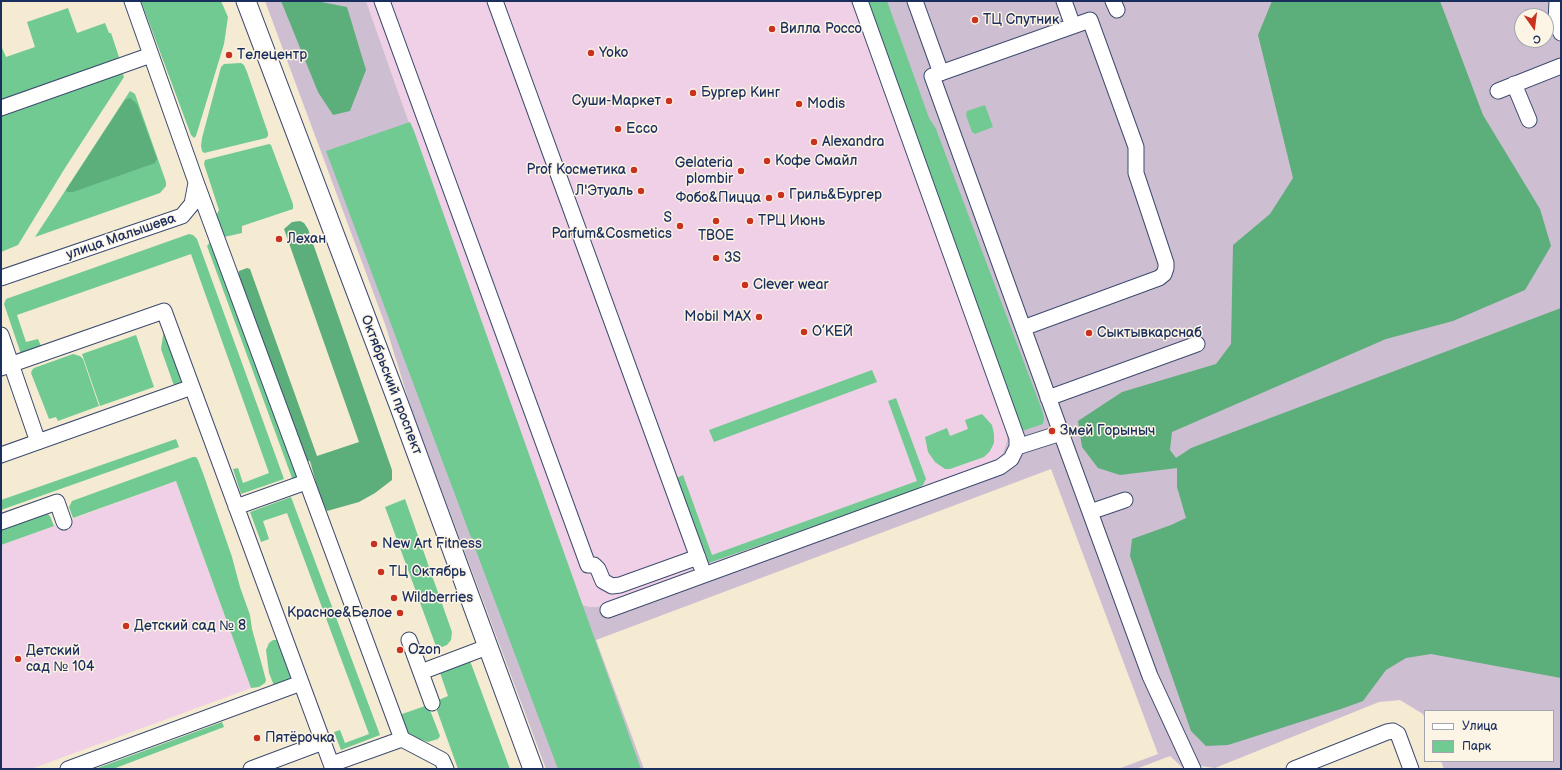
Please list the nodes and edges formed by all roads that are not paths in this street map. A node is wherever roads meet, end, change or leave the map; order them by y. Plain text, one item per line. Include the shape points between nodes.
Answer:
1 (132, 1) edge
2 (246, 1) edge
3 (382, 1) edge
4 (495, 1) edge
5 (860, 1) edge
6 (915, 1) edge
7 (1064, 1) edge
8 (1557, 1) edge
9 (1073, 26) junction
10 (1561, 33) edge
11 (151, 55) junction
12 (1561, 66) edge
13 (941, 72) junction
14 (1514, 84) junction
15 (1498, 91) dead end
16 (1, 108) edge
17 (1529, 120) dead end
18 (196, 182) junction
19 (1, 278) edge
20 (1023, 328) junction
21 (1, 335) edge
22 (1197, 344) dead end
23 (6, 366) edge
24 (192, 387) junction
25 (1048, 398) junction
26 (1061, 433) junction
27 (38, 442) junction
28 (1017, 448) junction
29 (1, 455) edge
30 (306, 482) junction
31 (1125, 500) dead end
32 (236, 507) junction
33 (1090, 512) junction
34 (1, 522) edge
35 (64, 522) dead end
36 (698, 557) junction
37 (704, 576) junction
38 (608, 610) dead end
39 (409, 640) dead end
40 (488, 647) junction
41 (421, 672) junction
42 (301, 683) junction
43 (432, 703) dead end
44 (402, 739) junction
45 (323, 742) junction
46 (332, 767) edge
47 (68, 769) edge
48 (251, 769) edge
49 (446, 769) edge
50 (533, 769) edge
51 (1193, 769) edge
52 (1294, 769) edge
53 (1411, 769) edge

1 - 11 street, улица Малышева
2 - 40 main road, Октябрьский проспект
3 - 36 street via 588,565 598,569 603,581 612,586
4 - 36 street
5 - 28 street via 1015,431
6 - 13 street
7 - 9 street
8 - 10 street via 1556,21
9 - 13 street
9 - 20 street via 1090,20 1093,25 1136,147 1136,173 1166,268 1159,278
11 - 16 street
11 - 18 street, улица Малышева
12 - 14 street
13 - 20 street via 932,76
14 - 15 street
14 - 17 street
18 - 19 street, улица Малышева via 192,204 182,216
18 - 30 street
20 - 25 street
21 - 23 street
22 - 25 street
23 - 24 street via 164,311
23 - 27 street
24 - 27 street
24 - 32 street
25 - 26 street
26 - 28 street
26 - 33 street
27 - 29 street
28 - 37 street via 1011,459 1000,468
30 - 32 street
30 - 44 street
31 - 33 street
32 - 42 street
33 - 51 street via 1150,676
34 - 35 street via 57,502
36 - 37 street
37 - 38 street
39 - 41 street
40 - 41 street
40 - 50 main road, Октябрьский проспект
41 - 43 street
42 - 45 street
42 - 47 street via 170,724
44 - 46 street
44 - 49 street via 442,760
45 - 46 street
45 - 48 street
52 - 53 street via 1393,731 1398,734

